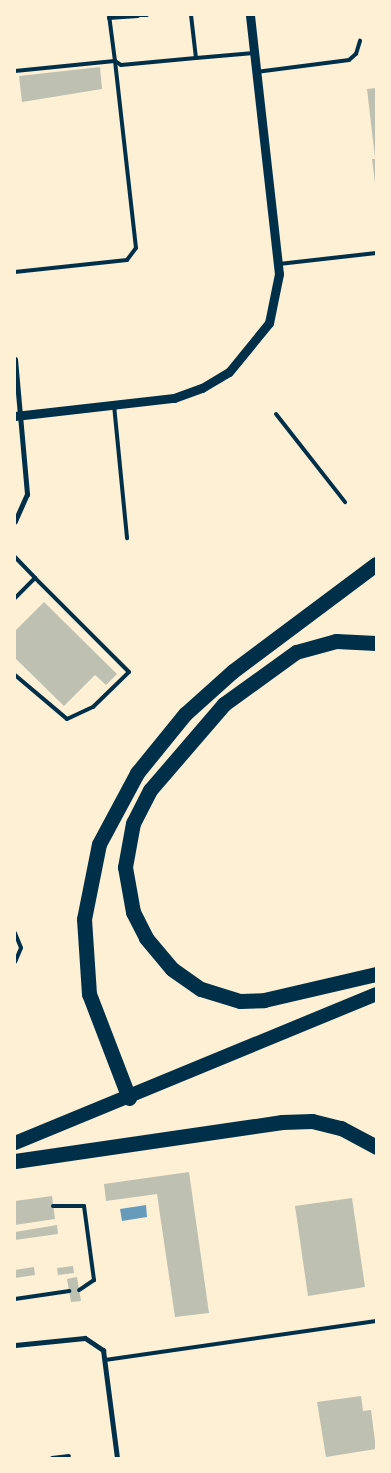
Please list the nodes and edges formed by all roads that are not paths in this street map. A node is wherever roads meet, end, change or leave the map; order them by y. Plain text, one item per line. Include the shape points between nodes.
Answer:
1 (138, 15) edge
2 (147, 15) edge
3 (191, 15) edge
4 (250, 15) edge
5 (109, 17) edge
6 (360, 41) dead end
7 (254, 53) junction
8 (196, 58) junction
9 (115, 61) junction
10 (15, 71) edge
11 (256, 72) junction
12 (376, 253) edge
13 (278, 264) junction
14 (15, 272) edge
15 (15, 358) edge
16 (114, 405) junction
17 (276, 414) dead end
18 (18, 416) edge
19 (346, 502) dead end
20 (15, 522) edge
21 (128, 538) dead end
22 (15, 557) edge
23 (376, 564) edge
24 (35, 578) junction
25 (15, 598) edge
26 (376, 643) edge
27 (15, 675) edge
28 (15, 933) edge
29 (15, 962) edge
30 (376, 974) edge
31 (376, 994) edge
32 (129, 1098) junction
33 (15, 1143) edge
34 (376, 1147) edge
35 (15, 1161) edge
36 (53, 1206) dead end
37 (79, 1290) dead end
38 (69, 1291) dead end
39 (15, 1299) edge
40 (376, 1321) edge
41 (15, 1345) edge
42 (105, 1360) junction
43 (69, 1456) dead end
44 (52, 1458) edge
45 (117, 1458) edge

1 - 2 lane
1 - 5 lane
3 - 8 lane
4 - 7 street
5 - 9 lane
6 - 11 lane via 356,54 349,60
7 - 8 lane
7 - 11 street
8 - 9 lane via 121,65
9 - 10 lane
9 - 14 lane via 136,248 127,260
11 - 13 street
12 - 13 lane
13 - 16 street via 269,323 230,372 174,398
15 - 18 street
16 - 18 street
16 - 21 lane
17 - 19 lane
18 - 20 street via 27,494
22 - 24 lane
23 - 32 highway via 233,671 185,714 137,773 99,844 85,900 88,984 97,1021
24 - 25 lane
24 - 27 lane via 129,672 93,706 68,719
26 - 30 highway via 336,641 296,652 224,704 150,790 133,823 125,867 132,912 146,938 172,970 201,989 240,1001 264,1000
28 - 29 lane via 21,948
31 - 32 highway
32 - 33 highway
34 - 35 highway via 341,1128 312,1121 282,1122
36 - 37 lane via 84,1206 94,1280
38 - 39 lane
40 - 42 lane
41 - 42 street via 73,1338 94,1341
42 - 45 street
43 - 44 lane

